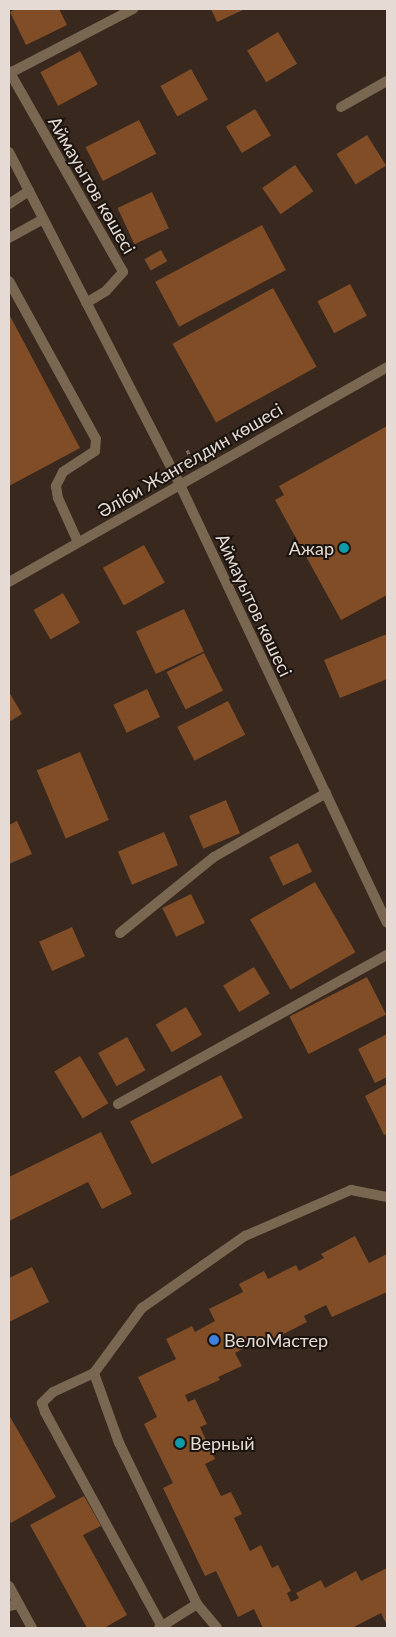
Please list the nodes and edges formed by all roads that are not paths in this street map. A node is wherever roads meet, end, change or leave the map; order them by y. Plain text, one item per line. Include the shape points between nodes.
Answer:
1 (133, 9) edge
2 (9, 72) edge
3 (387, 81) edge
4 (341, 107) dead end
5 (9, 152) edge
6 (29, 191) junction
7 (9, 204) edge
8 (43, 219) junction
9 (9, 238) edge
10 (9, 281) edge
11 (86, 303) junction
12 (387, 367) edge
13 (180, 485) junction
14 (78, 542) junction
15 (9, 582) edge
16 (326, 793) junction
17 (387, 922) edge
18 (120, 933) dead end
19 (387, 955) edge
20 (118, 1104) dead end
21 (387, 1197) edge
22 (94, 1373) junction
23 (9, 1586) edge
24 (197, 1604) junction
25 (14, 1605) edge
26 (32, 1628) edge
27 (160, 1628) edge
28 (217, 1628) edge

1 - 2 street
2 - 11 street, Аймауытов көшесі via 123,272 106,291
3 - 4 street
5 - 6 street, Аймауытов көшесі
6 - 7 street
6 - 8 street, Аймауытов көшесі
8 - 9 street
8 - 11 street, Аймауытов көшесі
10 - 14 street via 96,440 95,451 64,472 56,486 58,498
11 - 13 street, Аймауытов көшесі
12 - 13 street, Әліби Жангелдин көшесі
13 - 14 street, Әліби Жангелдин көшесі
13 - 16 street, Аймауытов көшесі
14 - 15 street, Әліби Жангелдин көшесі
16 - 17 street, Аймауытов көшесі
16 - 18 street via 214,857
19 - 20 street
21 - 22 street via 351,1190 245,1236 142,1308
22 - 24 street via 119,1443
22 - 27 street via 53,1392 42,1403 44,1412
23 - 25 street
24 - 27 street
24 - 28 street
25 - 26 street

